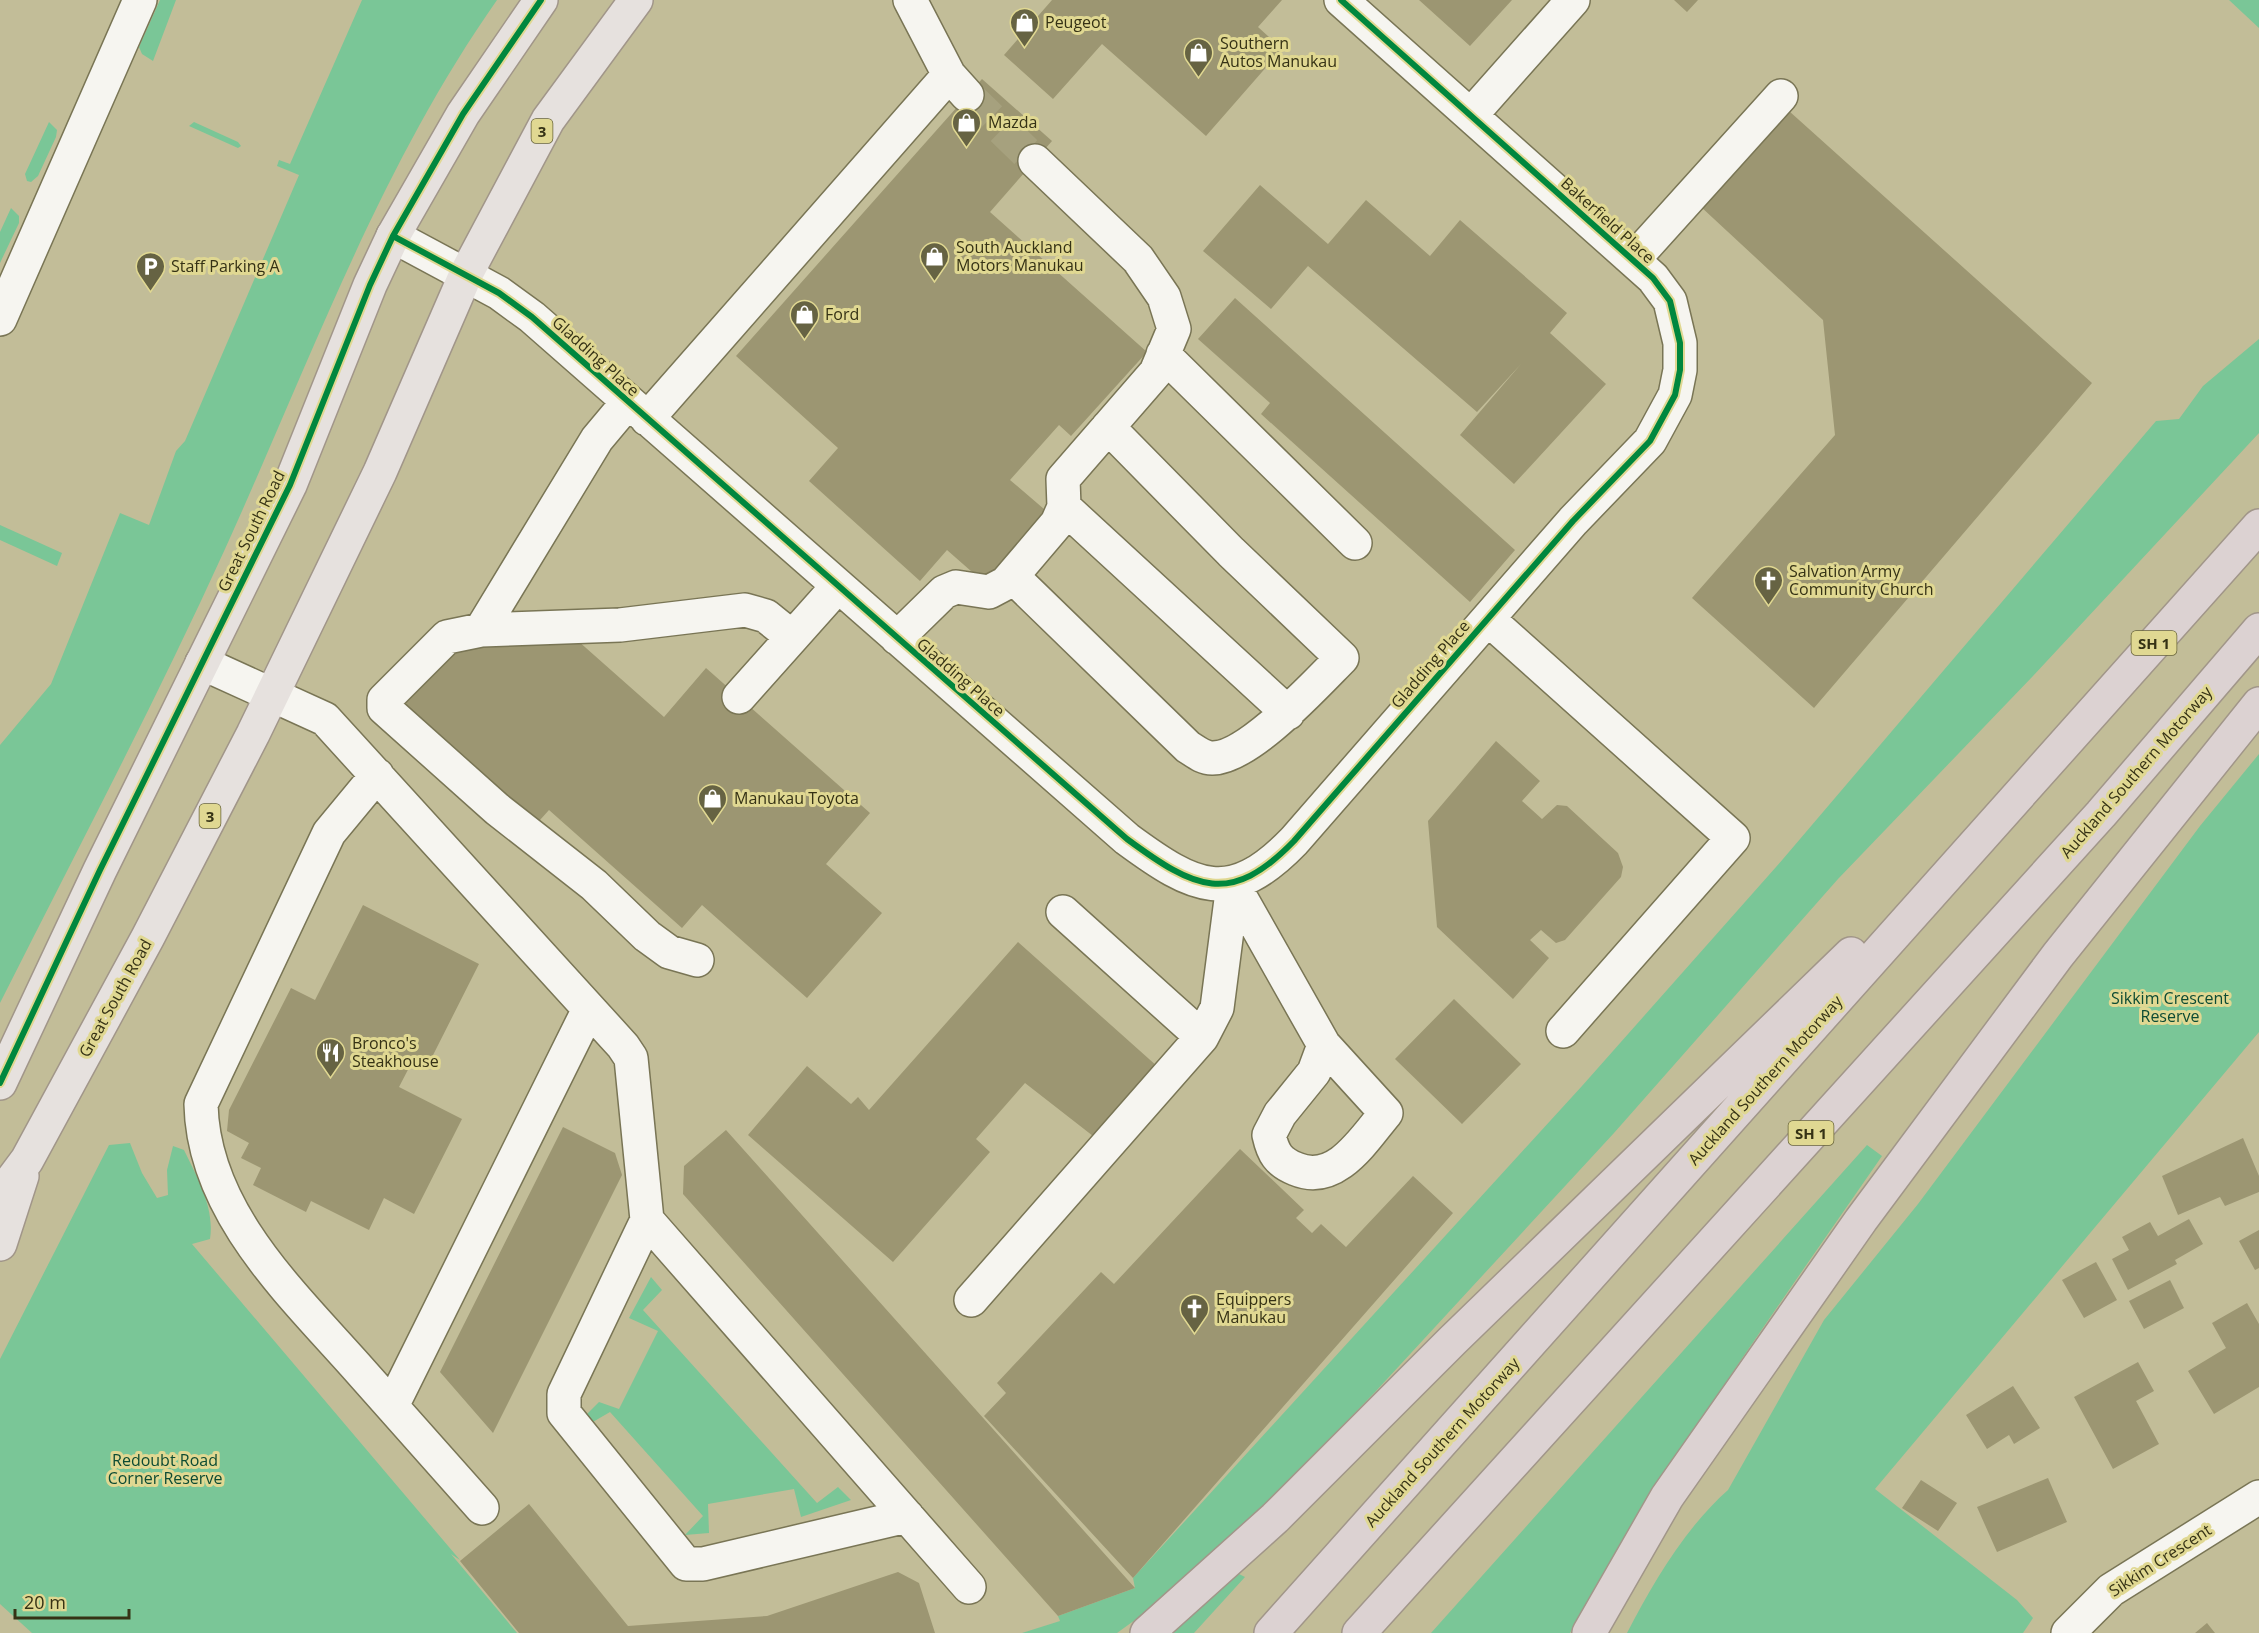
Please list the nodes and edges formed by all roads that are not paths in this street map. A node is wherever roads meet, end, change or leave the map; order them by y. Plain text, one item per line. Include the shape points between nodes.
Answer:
1 (140, 0) edge
2 (541, 0) edge
3 (636, 0) edge
4 (910, 0) edge
5 (1341, 0) edge
6 (1573, 0) edge
7 (1781, 96) dead end
8 (1471, 115) junction
9 (1035, 161) tunnel mouth
10 (393, 236) junction
11 (1633, 260) junction
12 (466, 274) junction
13 (0, 319) edge
14 (1163, 354) junction
15 (638, 411) junction
16 (1108, 426) junction
17 (1064, 507) junction
18 (2259, 526) edge
19 (1355, 543) dead end
20 (1012, 576) junction
21 (838, 586) junction
22 (1488, 619) junction
23 (481, 630) junction
24 (2259, 630) edge
25 (792, 637) junction
26 (897, 638) junction
27 (202, 663) junction
28 (271, 695) junction
29 (740, 697) dead end
30 (2259, 704) edge
31 (1288, 713) junction
32 (2050, 760) junction
33 (377, 776) junction
34 (1233, 884) junction
35 (1063, 912) dead end
36 (697, 960) dead end
37 (589, 1009) junction
38 (1563, 1031) dead end
39 (1202, 1037) junction
40 (1324, 1045) dead end
41 (2, 1081) edge
42 (27, 1160) junction
43 (0, 1196) edge
44 (647, 1220) junction
45 (0, 1244) edge
46 (971, 1300) dead end
47 (392, 1406) junction
48 (2259, 1497) edge
49 (482, 1508) dead end
50 (907, 1516) junction
51 (969, 1587) dead end
52 (1147, 1633) edge
53 (1271, 1633) edge
54 (1359, 1633) edge
55 (1589, 1633) edge
56 (2068, 1633) edge

1 - 13 street
2 - 10 main road, Great South Road via 463,114
3 - 12 main road, Great South Road / 3 via 548,120
4 - 15 street via 958,85
5 - 8 street, Bakerfield Place
6 - 8 street
7 - 11 street
8 - 11 street, Bakerfield Place
9 - 14 street via 1138,260 1164,297 1174,330
10 - 12 street, Gladding Place
10 - 27 main road, Great South Road via 290,485
11 - 22 street, Bakerfield Place via 1670,301 1680,343 1675,395 1650,441
12 - 15 street, Gladding Place via 532,317
12 - 28 main road, Great South Road / 3 via 380,472
14 - 16 street via 1156,372
14 - 19 street
15 - 21 street, Gladding Place
15 - 23 street via 597,439
16 - 17 street via 1063,479
16 - 31 street via 1342,658
17 - 20 street via 1058,524
17 - 31 street
18 - 32 highway, Auckland Southern Motorway / SH 1
20 - 26 street via 989,592 956,587 944,591
20 - 31 street via 1172,732 1203,757 1234,752
21 - 25 street
21 - 26 street, Gladding Place
22 - 34 street, Gladding Place via 1294,841 1264,869
22 - 38 street via 1733,838
23 - 25 street via 620,625 746,610 766,616
23 - 36 street via 447,637 384,700 384,708 497,809 594,885 647,936 669,952
24 - 54 highway, Auckland Southern Motorway / SH 1 via 2101,813
25 - 29 street
26 - 34 street, Gladding Place via 1159,863 1199,880
27 - 28 street
27 - 41 main road, Great South Road
28 - 33 street via 325,719
28 - 42 main road, Great South Road / 3 via 148,937
30 - 55 highway via 2058,955 1861,1220 1667,1497
32 - 52 highway via 1469,1324 1275,1518
32 - 53 highway, Auckland Southern Motorway / SH 1
33 - 37 street
33 - 47 street via 328,833 201,1104 202,1130 219,1187 250,1238 275,1274
34 - 39 street via 1218,1008
34 - 40 street
35 - 39 street
37 - 44 street via 631,1058
37 - 47 street
39 - 46 street
42 - 43 main road, Great South Road / 3
42 - 45 main road
44 - 50 street
44 - 50 street via 564,1394 564,1413 686,1564 703,1564
47 - 49 street
48 - 56 street, Sikkim Crescent via 2111,1590
50 - 51 street

